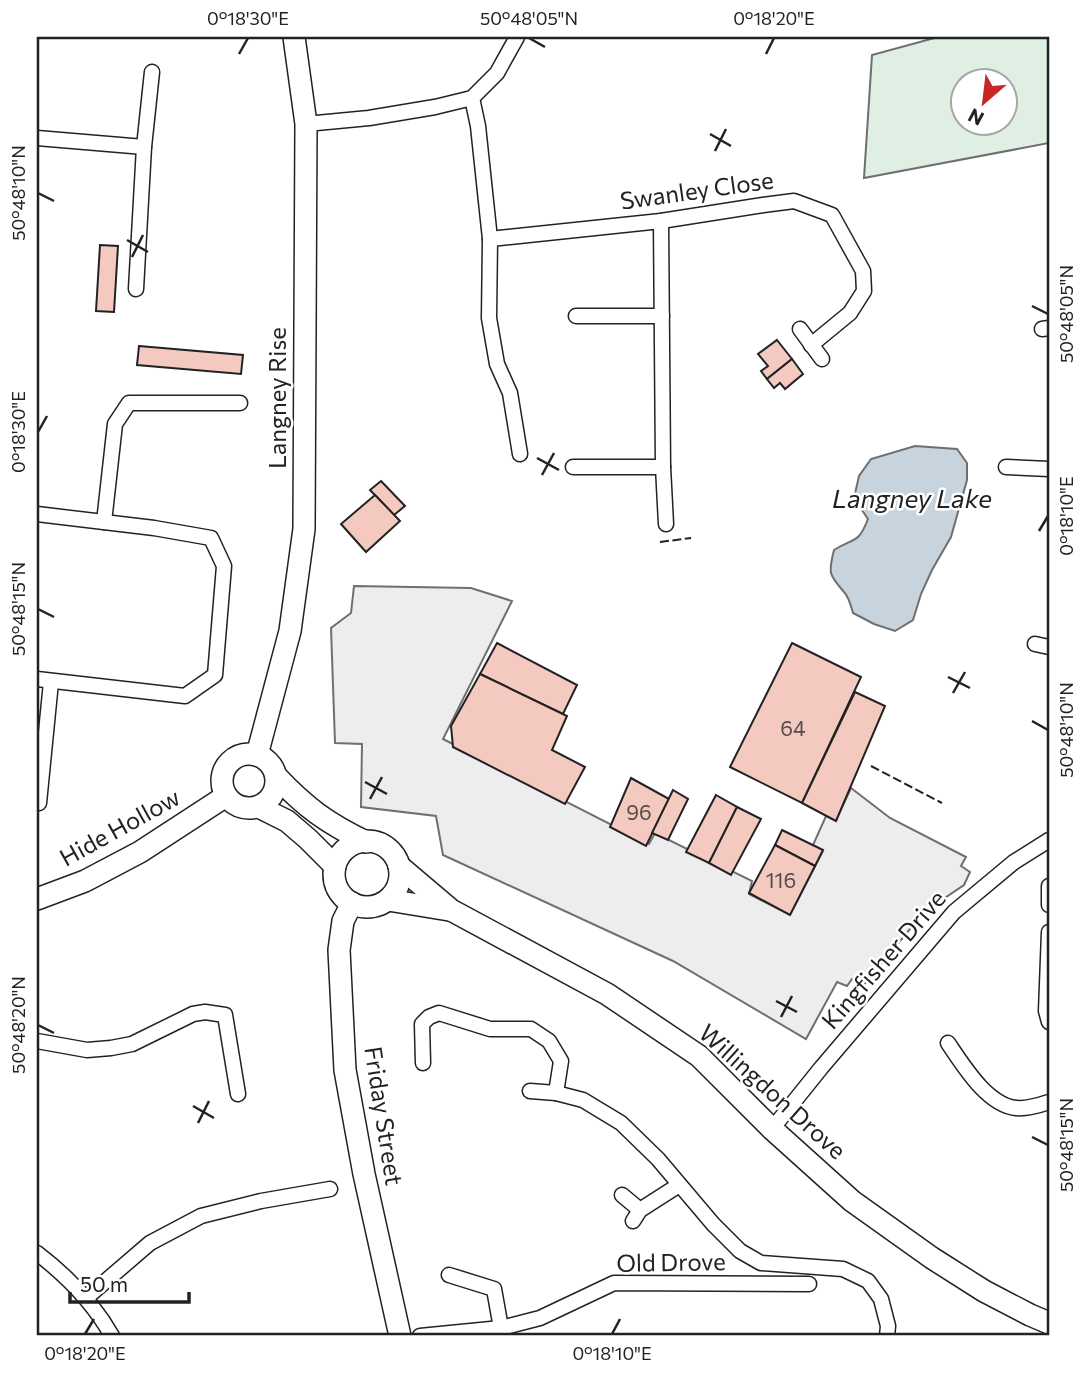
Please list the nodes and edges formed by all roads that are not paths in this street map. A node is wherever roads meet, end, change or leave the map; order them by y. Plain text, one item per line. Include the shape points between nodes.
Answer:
1 (294, 37) edge
2 (517, 37) edge
3 (152, 72) dead end
4 (472, 98) junction
5 (306, 124) junction
6 (37, 138) edge
7 (144, 147) junction
8 (661, 221) junction
9 (490, 239) junction
10 (136, 289) dead end
11 (576, 316) dead end
12 (662, 316) junction
13 (800, 329) dead end
14 (811, 345) junction
15 (822, 359) dead end
16 (240, 404) dead end
17 (520, 454) dead end
18 (573, 467) dead end
19 (663, 467) junction
20 (1006, 467) dead end
21 (1049, 469) edge
22 (37, 514) edge
23 (104, 522) junction
24 (666, 524) dead end
25 (44, 681) edge
26 (257, 755) junction
27 (276, 776) junction
28 (226, 796) junction
29 (38, 803) dead end
30 (259, 807) junction
31 (1049, 840) edge
32 (366, 842) junction
33 (335, 866) junction
34 (399, 866) junction
35 (1049, 886) edge
36 (37, 899) edge
37 (388, 900) junction
38 (352, 903) junction
39 (1049, 905) edge
40 (451, 910) junction
41 (1049, 932) edge
42 (1049, 1022) edge
43 (37, 1041) edge
44 (948, 1043) dead end
45 (423, 1063) dead end
46 (530, 1091) dead end
47 (556, 1093) junction
48 (238, 1094) dead end
49 (1049, 1102) edge
50 (772, 1129) junction
51 (679, 1185) junction
52 (330, 1189) dead end
53 (622, 1195) dead end
54 (37, 1253) edge
55 (450, 1275) dead end
56 (809, 1284) dead end
57 (86, 1298) junction
58 (1049, 1323) edge
59 (501, 1328) junction
60 (112, 1336) edge
61 (400, 1336) edge
62 (420, 1336) edge
63 (887, 1336) edge

1 - 5 main road, Langney Rise
2 - 4 street via 497,73
3 - 7 street
4 - 5 street via 380,116
4 - 9 street
5 - 26 main road, Langney Rise via 304,529 290,631
6 - 7 street
7 - 10 street
8 - 9 street, Swanley Close
8 - 12 street
8 - 14 street, Swanley Close via 794,201 832,215 863,271 864,291 850,313
9 - 17 street via 489,318 497,364 510,393
11 - 12 street
12 - 19 street
13 - 14 street
14 - 15 street
16 - 23 street via 128,403 115,424
18 - 19 street
19 - 24 street
20 - 21 street
22 - 23 street
23 - 25 street via 211,538 223,566 215,675 185,696
25 - 29 street
26 - 27 main road via 269,763
26 - 28 main road via 238,756 230,762 222,778
27 - 30 main road via 273,795
27 - 32 main road via 309,810
28 - 30 main road via 241,807
28 - 36 main road, Hide Hollow via 140,852 85,881
30 - 33 main road via 287,821
31 - 50 street, Kingfisher Drive via 1014,862 954,912
32 - 33 main road via 347,849
32 - 34 main road via 387,848
33 - 38 main road via 335,883
34 - 37 main road via 398,885
34 - 40 main road, Willingdon Drove
35 - 39 street
37 - 38 main road via 370,907
37 - 40 main road, Willingdon Drove
38 - 61 main road, Friday Street via 343,921 339,950 345,1070
40 - 50 main road, Willingdon Drove via 607,994 699,1056
41 - 42 street
43 - 48 street via 87,1050 111,1048 132,1044 193,1014 225,1015
44 - 49 street via 994,1100 1016,1108
45 - 47 street via 422,1024 439,1013 490,1029 531,1029 549,1041 561,1061
46 - 47 street
47 - 51 street via 583,1100 621,1123
50 - 58 main road, Willingdon Drove via 852,1200 932,1258 984,1291
51 - 53 street via 636,1216
51 - 63 street via 740,1251 761,1263 843,1269 868,1281 881,1299
52 - 57 street via 201,1216 150,1243
54 - 57 street
55 - 59 street via 494,1289
56 - 59 street, Old Drove via 614,1283 540,1318
57 - 60 street
59 - 62 street, Old Drove

